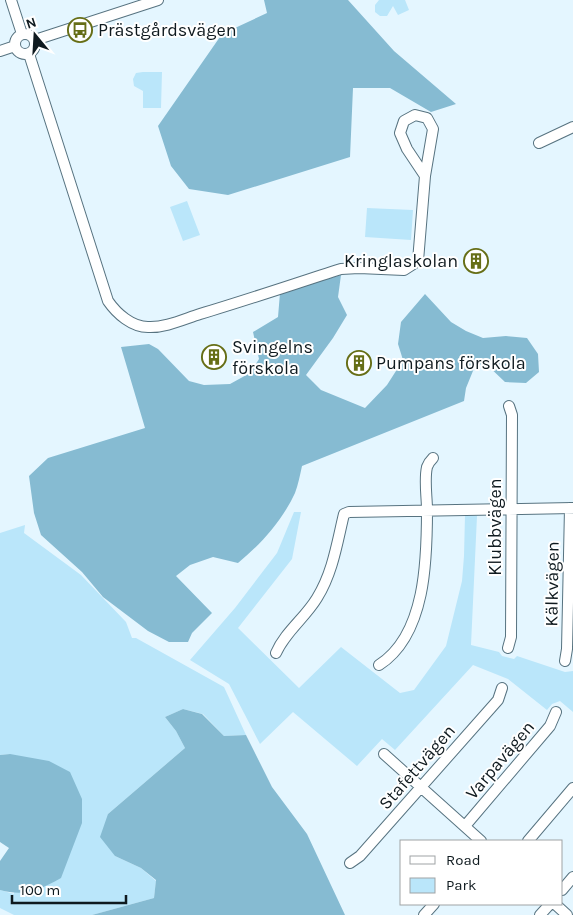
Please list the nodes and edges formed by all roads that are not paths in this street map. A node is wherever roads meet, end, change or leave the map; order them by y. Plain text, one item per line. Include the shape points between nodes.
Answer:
1 (12, 0) edge
2 (158, 0) edge
3 (22, 34) junction
4 (35, 40) junction
5 (15, 46) junction
6 (0, 51) edge
7 (28, 54) junction
8 (573, 127) edge
9 (538, 142) dead end
10 (425, 176) junction
11 (509, 406) dead end
12 (432, 458) dead end
13 (571, 508) edge
14 (512, 509) junction
15 (427, 511) junction
16 (508, 648) dead end
17 (276, 653) dead end
18 (565, 661) dead end
19 (379, 665) dead end
20 (502, 688) dead end
21 (556, 712) dead end
22 (384, 754) dead end
23 (420, 788) junction
24 (573, 788) edge
25 (465, 826) junction
26 (480, 840) edge
27 (529, 840) edge
28 (350, 863) dead end
29 (573, 877) edge
30 (563, 889) edge
31 (433, 905) edge
32 (549, 905) edge
33 (556, 905) edge
34 (424, 915) edge
35 (540, 915) edge
36 (566, 915) edge

1 - 3 street
2 - 4 street
3 - 4 street via 31,35
3 - 5 street via 15,40
4 - 7 street via 34,50
5 - 6 street
5 - 7 street via 22,54
7 - 10 street via 108,301 118,314 146,327 166,325 341,268 404,270 418,261
8 - 9 street
10 - 10 street via 433,130 427,118 415,115 404,121 400,133
11 - 14 street, Klubbvägen via 512,414
12 - 15 street via 427,466
13 - 14 street
13 - 18 street, Kälkvägen
14 - 15 street
14 - 16 street, Klubbvägen via 511,637
15 - 17 street via 344,514 329,574 318,597 280,643
15 - 19 street via 422,590 413,622 400,646
20 - 23 street, Stafettvägen via 498,700
21 - 25 street, Varpavägen via 550,726
22 - 23 street
23 - 25 street
23 - 28 street, Stafettvägen via 360,856
24 - 27 street
25 - 26 street
29 - 30 street
31 - 34 street
32 - 35 street
33 - 36 street

